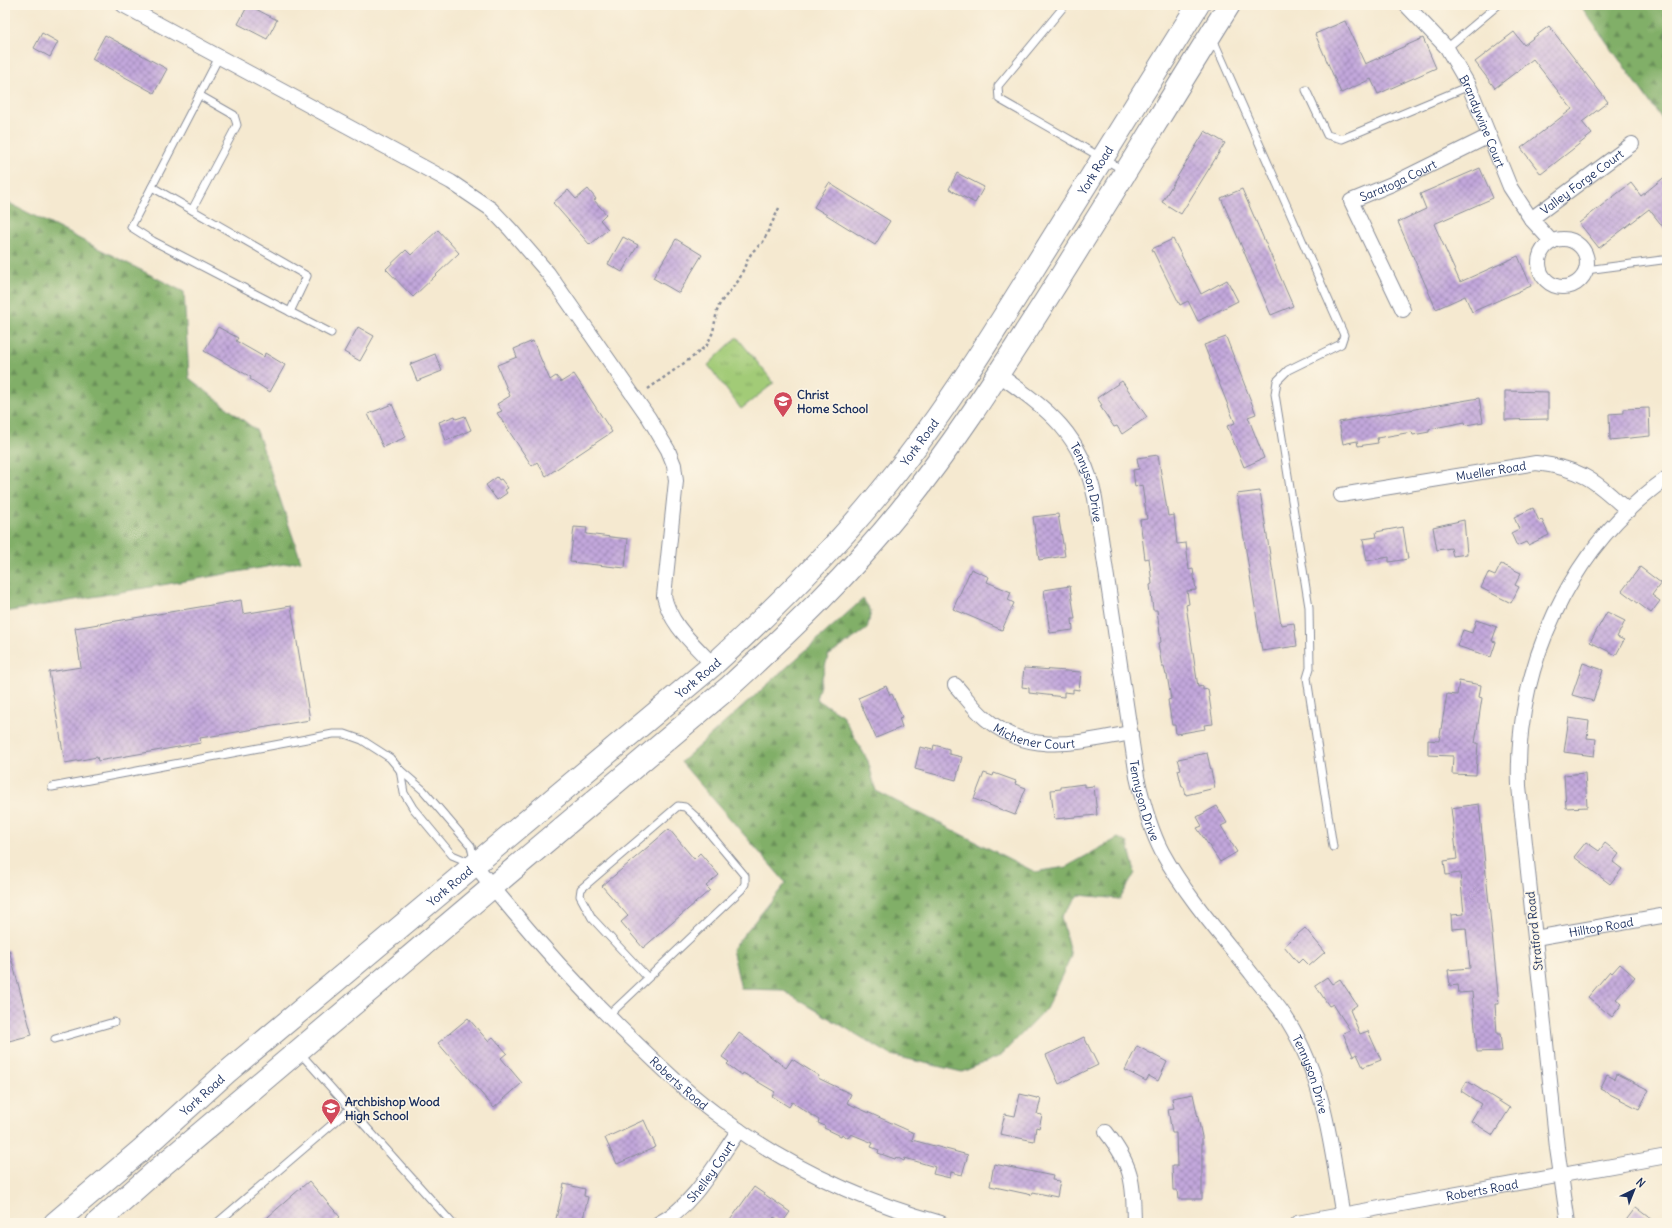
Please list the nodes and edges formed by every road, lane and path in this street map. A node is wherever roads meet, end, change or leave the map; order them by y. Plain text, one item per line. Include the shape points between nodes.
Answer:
1 (123, 5) edge
2 (1065, 5) edge
3 (1229, 5) edge
4 (1498, 5) edge
5 (1411, 7) edge
6 (1192, 8) edge
7 (1211, 35) junction
8 (1446, 48) junction
9 (219, 57) junction
10 (1469, 86) junction
11 (1306, 90) dead end
12 (199, 95) junction
13 (1489, 136) junction
14 (1632, 144) dead end
15 (1103, 158) junction
16 (1127, 172) junction
17 (152, 187) junction
18 (780, 206) dead end
19 (192, 210) junction
20 (1531, 219) junction
21 (1552, 242) junction
22 (1662, 260) dead end
23 (1586, 270) junction
24 (1403, 310) dead end
25 (290, 312) junction
26 (331, 333) dead end
27 (998, 374) junction
28 (648, 389) dead end
29 (1667, 478) edge
30 (1341, 495) dead end
31 (1628, 510) junction
32 (713, 665) junction
33 (955, 685) dead end
34 (1131, 732) junction
35 (400, 770) junction
36 (52, 787) dead end
37 (1333, 847) dead end
38 (475, 864) junction
39 (492, 887) junction
40 (1667, 915) edge
41 (1534, 938) junction
42 (648, 978) junction
43 (608, 1016) junction
44 (114, 1022) dead end
45 (55, 1039) dead end
46 (298, 1050) junction
47 (350, 1109) junction
48 (739, 1130) junction
49 (1106, 1132) dead end
50 (1667, 1156) edge
51 (1561, 1175) junction
52 (1343, 1219) edge
53 (55, 1223) edge
54 (97, 1223) edge
55 (216, 1223) edge
56 (452, 1223) edge
57 (659, 1223) edge
58 (941, 1223) edge
59 (1134, 1223) edge
60 (1297, 1223) edge
61 (1568, 1223) edge

1 - 9 street
2 - 15 lane via 998,86 999,99
3 - 7 highway
4 - 8 lane
5 - 8 street, Brandywine Court
6 - 15 highway, York Road
7 - 16 highway
7 - 37 lane via 1344,335 1341,344 1288,370 1277,381 1275,394 1309,607 1310,668 1307,678
8 - 10 street, Brandywine Court
9 - 12 lane
9 - 32 street via 451,182 491,209 536,258 649,418 668,450 674,465 676,481 664,596 667,611
10 - 11 lane via 1342,139 1326,135
10 - 13 street, Brandywine Court
12 - 17 lane
12 - 19 lane via 234,114 237,125
13 - 20 street, Brandywine Court via 1510,187
13 - 24 street, Saratoga Court via 1392,184 1351,201
14 - 20 street, Valley Forge Court
15 - 16 lane
15 - 32 highway, York Road via 999,325 941,413 908,457 877,497 817,564 762,621
16 - 27 highway
17 - 19 lane
17 - 25 lane via 131,227
18 - 28 path via 762,242 747,261 739,280 720,303 707,344
19 - 25 lane via 307,276
20 - 21 street, Brandywine Court
21 - 23 street via 1567,239 1575,242 1586,254
21 - 23 street via 1545,247 1539,261 1540,269 1548,282 1562,287 1570,286 1577,283
22 - 23 lane
25 - 26 lane
27 - 34 street, Tennyson Drive via 1041,404 1063,426 1085,461 1095,498
27 - 39 highway via 906,503 842,578 728,688
29 - 31 street
30 - 31 street, Mueller Road via 1536,463 1580,473 1600,484
31 - 41 street, Stratford Road via 1581,566 1558,605 1530,683 1522,727 1519,766
32 - 38 highway, York Road
33 - 34 street, Michener Court via 984,718 996,727 1029,741 1065,744
34 - 52 street, Tennyson Drive via 1142,796 1162,851 1181,884 1287,1019 1307,1056 1326,1118
35 - 36 lane via 390,758 362,740 345,734 333,734
35 - 38 lane via 423,790 471,846
35 - 38 lane via 404,793 413,808 452,855
38 - 39 street, Roberts Road
38 - 53 highway, York Road via 226,1073
39 - 43 street, Roberts Road via 580,988
39 - 46 highway
40 - 41 street, Hilltop Road
41 - 51 street, Stratford Road
42 - 42 lane via 745,884 745,876 696,816 685,807 678,806 581,889 580,896 592,918
42 - 43 lane
43 - 48 street, Roberts Road via 669,1075
44 - 45 lane
46 - 47 lane
46 - 54 highway
47 - 55 lane
47 - 56 lane
48 - 57 street, Shelley Court via 692,1197
48 - 58 street, Roberts Road via 807,1172 886,1206
49 - 59 street via 1119,1149 1133,1182
50 - 51 street, Roberts Road
51 - 52 street, Roberts Road
51 - 61 street, Stratford Road
52 - 60 street, Roberts Road

